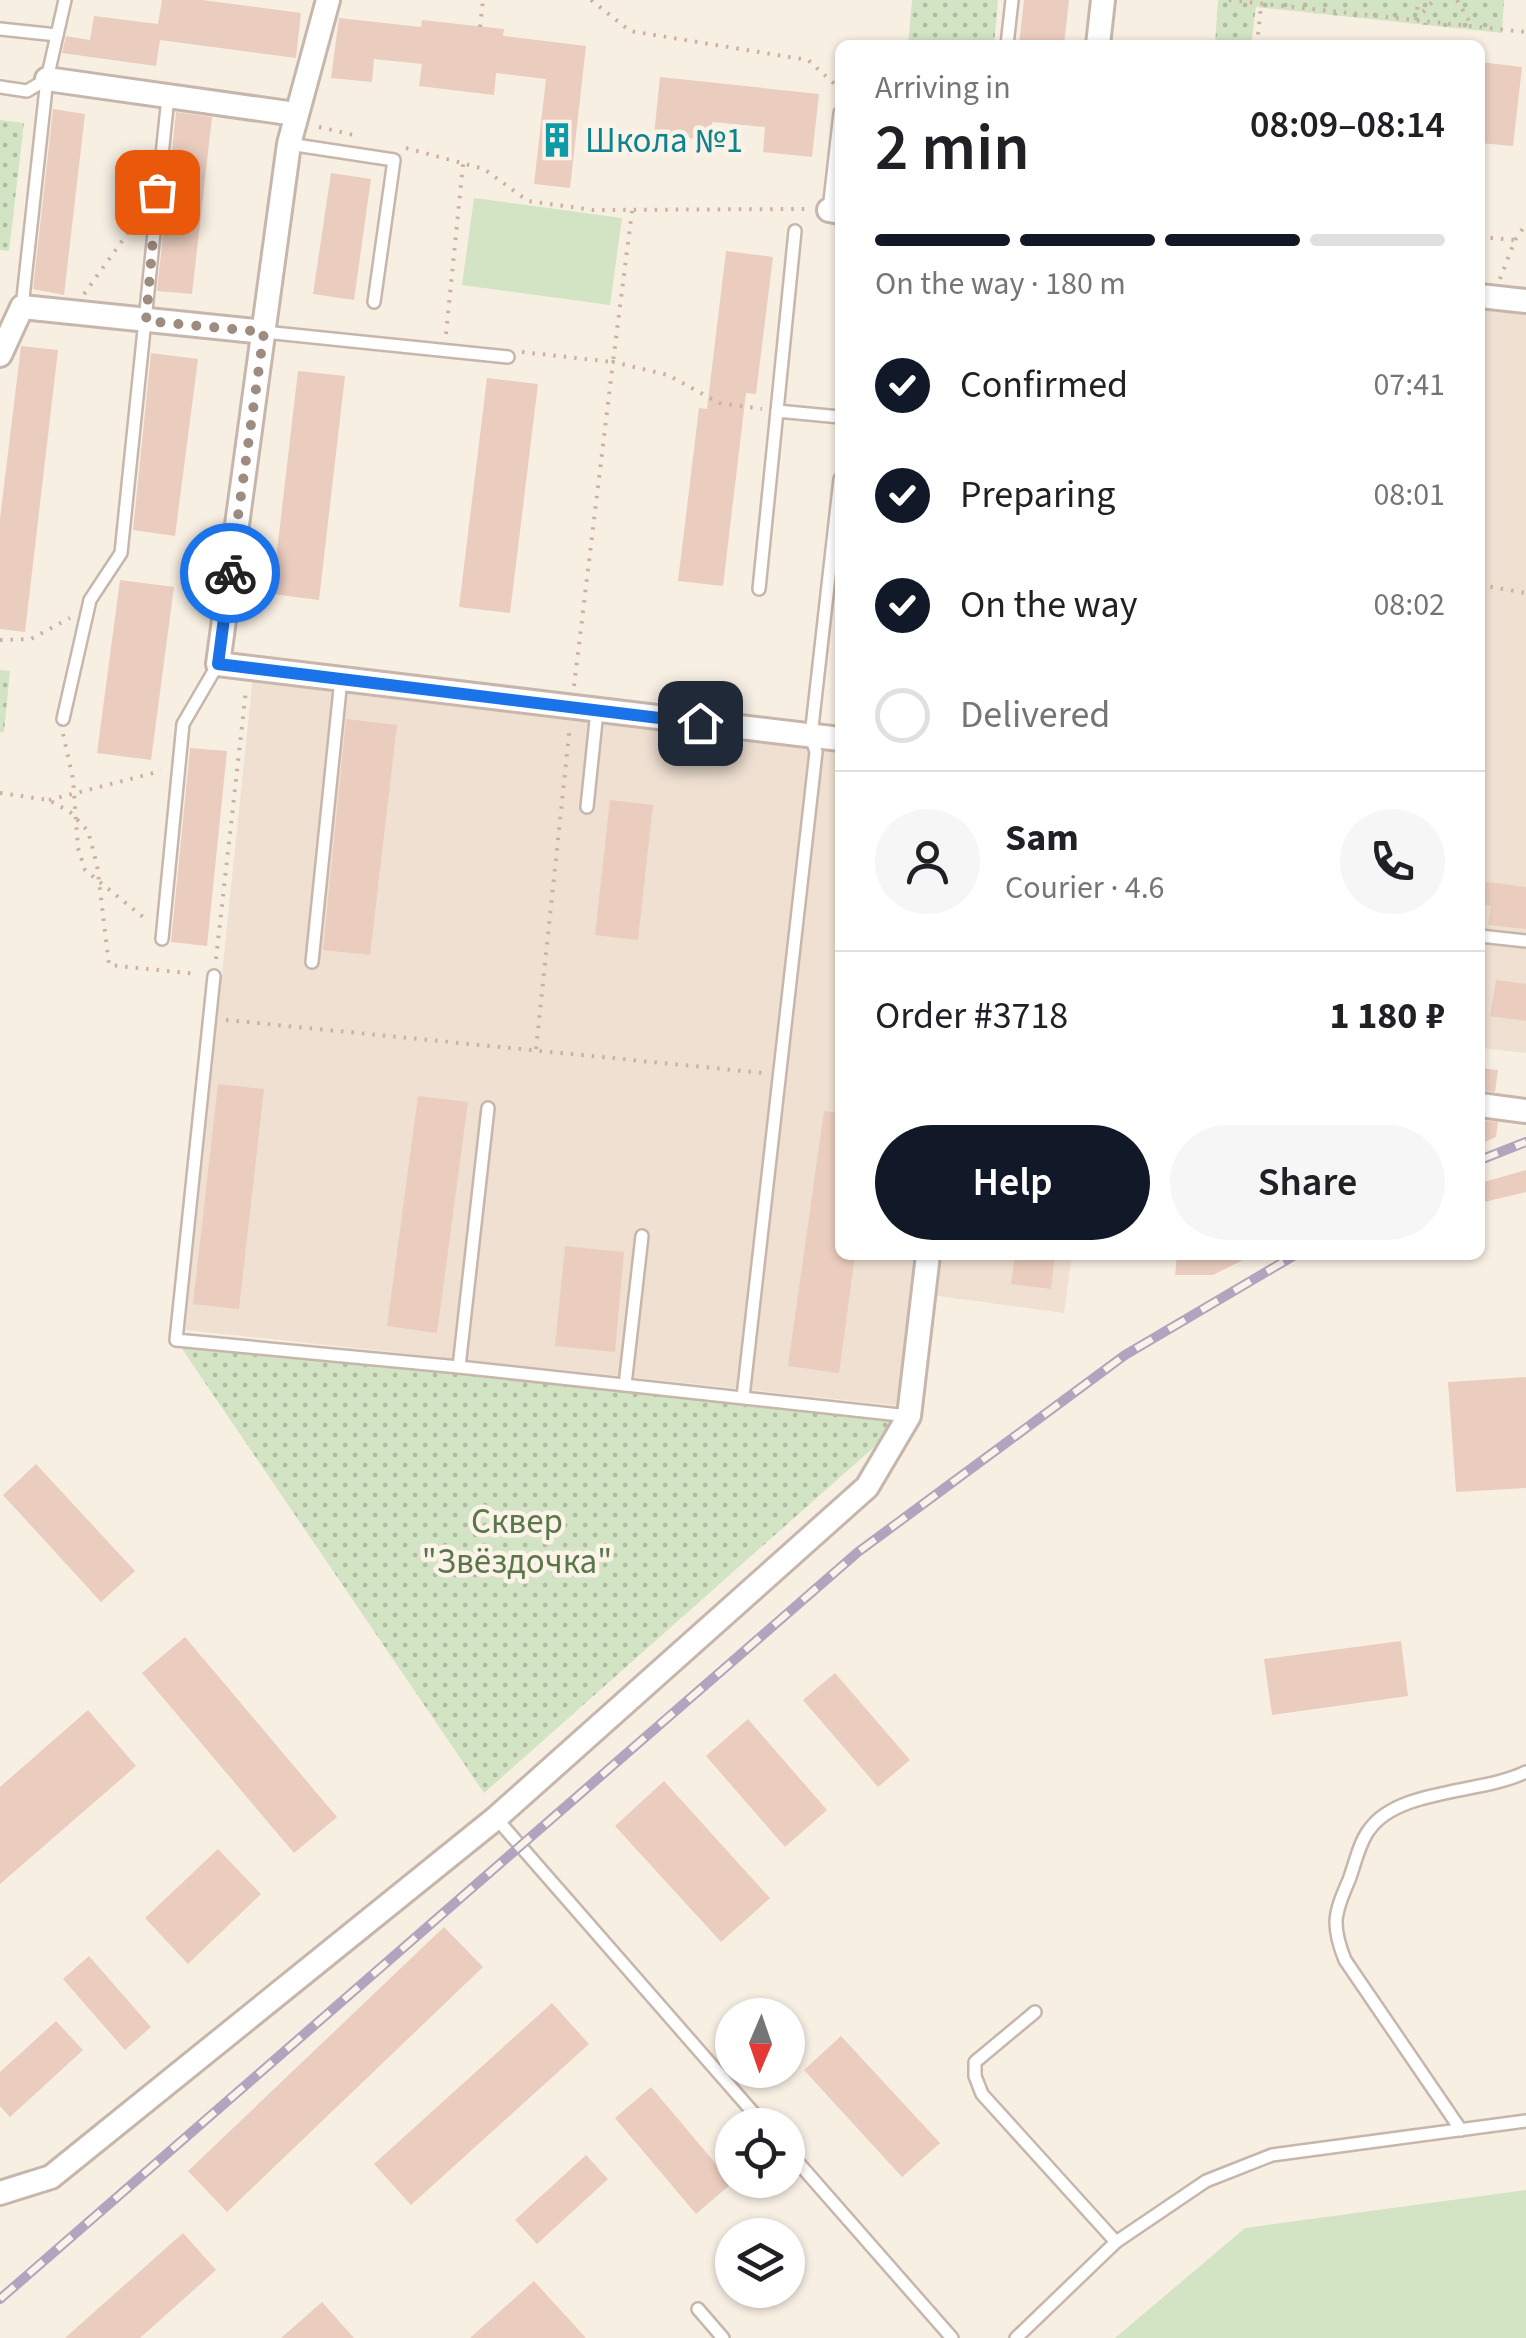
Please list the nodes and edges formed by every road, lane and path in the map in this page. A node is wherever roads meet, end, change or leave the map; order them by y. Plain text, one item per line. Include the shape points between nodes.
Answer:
1 (65, 0) edge
2 (328, 0) edge
3 (483, 0) edge
4 (591, 0) edge
5 (1012, 0) edge
6 (1103, 0) edge
7 (1229, 0) edge
8 (1418, 0) edge
9 (1434, 0) edge
10 (1457, 0) edge
11 (1262, 3) junction
12 (1416, 20) junction
13 (1472, 26) junction
14 (480, 27) dead end
15 (0, 29) edge
16 (1526, 32) edge
17 (57, 35) junction
18 (1008, 40) edge
19 (1099, 40) edge
20 (1258, 40) edge
21 (47, 79) junction
22 (835, 84) edge
23 (0, 88) edge
24 (168, 97) junction
25 (296, 114) junction
26 (318, 127) dead end
27 (373, 140) dead end
28 (288, 144) junction
29 (391, 145) dead end
30 (463, 163) junction
31 (157, 192) junction
32 (632, 210) junction
33 (834, 211) edge
34 (1526, 224) edge
35 (795, 231) dead end
36 (1485, 237) edge
37 (1514, 240) junction
38 (1488, 297) edge
39 (1526, 300) edge
40 (374, 302) dead end
41 (75, 306) dead end
42 (22, 307) junction
43 (146, 321) junction
44 (264, 332) junction
45 (445, 344) dead end
46 (0, 354) edge
47 (514, 354) joint
48 (613, 362) junction
49 (776, 410) junction
50 (835, 416) edge
51 (835, 523) edge
52 (1485, 586) edge
53 (758, 590) dead end
54 (1526, 592) edge
55 (90, 600) junction
56 (0, 640) edge
57 (218, 664) junction
58 (341, 679) junction
59 (246, 682) dead end
60 (597, 711) junction
61 (63, 719) joint
62 (811, 736) junction
63 (835, 738) edge
64 (180, 746) junction
65 (74, 793) junction
66 (0, 794) edge
67 (50, 800) junction
68 (587, 807) dead end
69 (76, 818) junction
70 (99, 882) junction
71 (1485, 937) edge
72 (162, 939) joint
73 (1526, 941) edge
74 (312, 962) dead end
75 (214, 976) junction
76 (209, 1019) junction
77 (779, 1075) junction
78 (1485, 1106) edge
79 (488, 1108) dead end
80 (1526, 1111) edge
81 (642, 1236) dead end
82 (927, 1260) edge
83 (459, 1366) junction
84 (625, 1385) junction
85 (743, 1397) junction
86 (910, 1416) junction
87 (1526, 1772) edge
88 (496, 1818) junction
89 (1034, 2012) dead end
90 (749, 2108) edge
91 (1526, 2121) edge
92 (1461, 2130) junction
93 (805, 2170) edge
94 (0, 2194) edge
95 (1116, 2242) junction
96 (698, 2309) dead end
97 (723, 2338) edge
98 (952, 2338) edge
99 (1016, 2338) edge

1 - 17 lane
2 - 25 street
3 - 14 path
4 - 22 path via 630,32 808,60
5 - 18 lane
6 - 19 street
7 - 11 path
8 - 12 path
9 - 12 path
10 - 13 path
11 - 12 path
11 - 20 path
12 - 13 path
13 - 16 path
15 - 17 lane
17 - 21 lane
21 - 23 lane via 27,91
21 - 24 street
21 - 42 lane
24 - 25 street
24 - 31 lane
25 - 28 street
26 - 27 path
28 - 40 lane via 394,160
28 - 44 street
29 - 30 path
30 - 32 path via 484,169 528,201
30 - 45 path
31 - 41 path
31 - 43 lane
32 - 33 path
32 - 48 path
34 - 37 path
35 - 49 lane
36 - 37 path
37 - 38 path
38 - 39 street
42 - 43 street
42 - 46 street
43 - 44 street
43 - 55 lane via 121,554
44 - 47 lane
44 - 57 street
47 - 48 path
48 - 49 path via 668,375 719,402
49 - 50 lane
49 - 53 lane
51 - 62 lane
52 - 54 path
55 - 56 path via 42,635
55 - 61 lane
57 - 58 street
57 - 64 lane via 183,724
58 - 60 street
58 - 74 lane
59 - 75 path
60 - 62 street
60 - 68 lane
61 - 65 path
62 - 63 street
62 - 77 lane via 816,752
64 - 65 path via 161,771
64 - 72 lane
65 - 67 path
65 - 69 path
66 - 67 path
67 - 69 path
69 - 70 path via 88,831
69 - 70 path via 85,870
70 - 72 path
70 - 75 path via 109,965
71 - 73 lane
75 - 76 lane
76 - 77 path
76 - 83 lane via 176,1340
77 - 85 lane
78 - 80 street
79 - 83 lane
81 - 84 lane
82 - 86 street
83 - 84 lane
84 - 85 lane
85 - 86 lane
86 - 88 street via 868,1487
87 - 92 lane via 1412,1801 1390,1813 1370,1828 1335,1912 1334,1934 1346,1960
88 - 90 lane
88 - 94 street via 51,2177
89 - 95 lane via 976,2062 975,2076 982,2094
91 - 92 lane
92 - 95 lane via 1272,2155 1206,2181
93 - 98 lane
95 - 99 lane
96 - 97 lane

